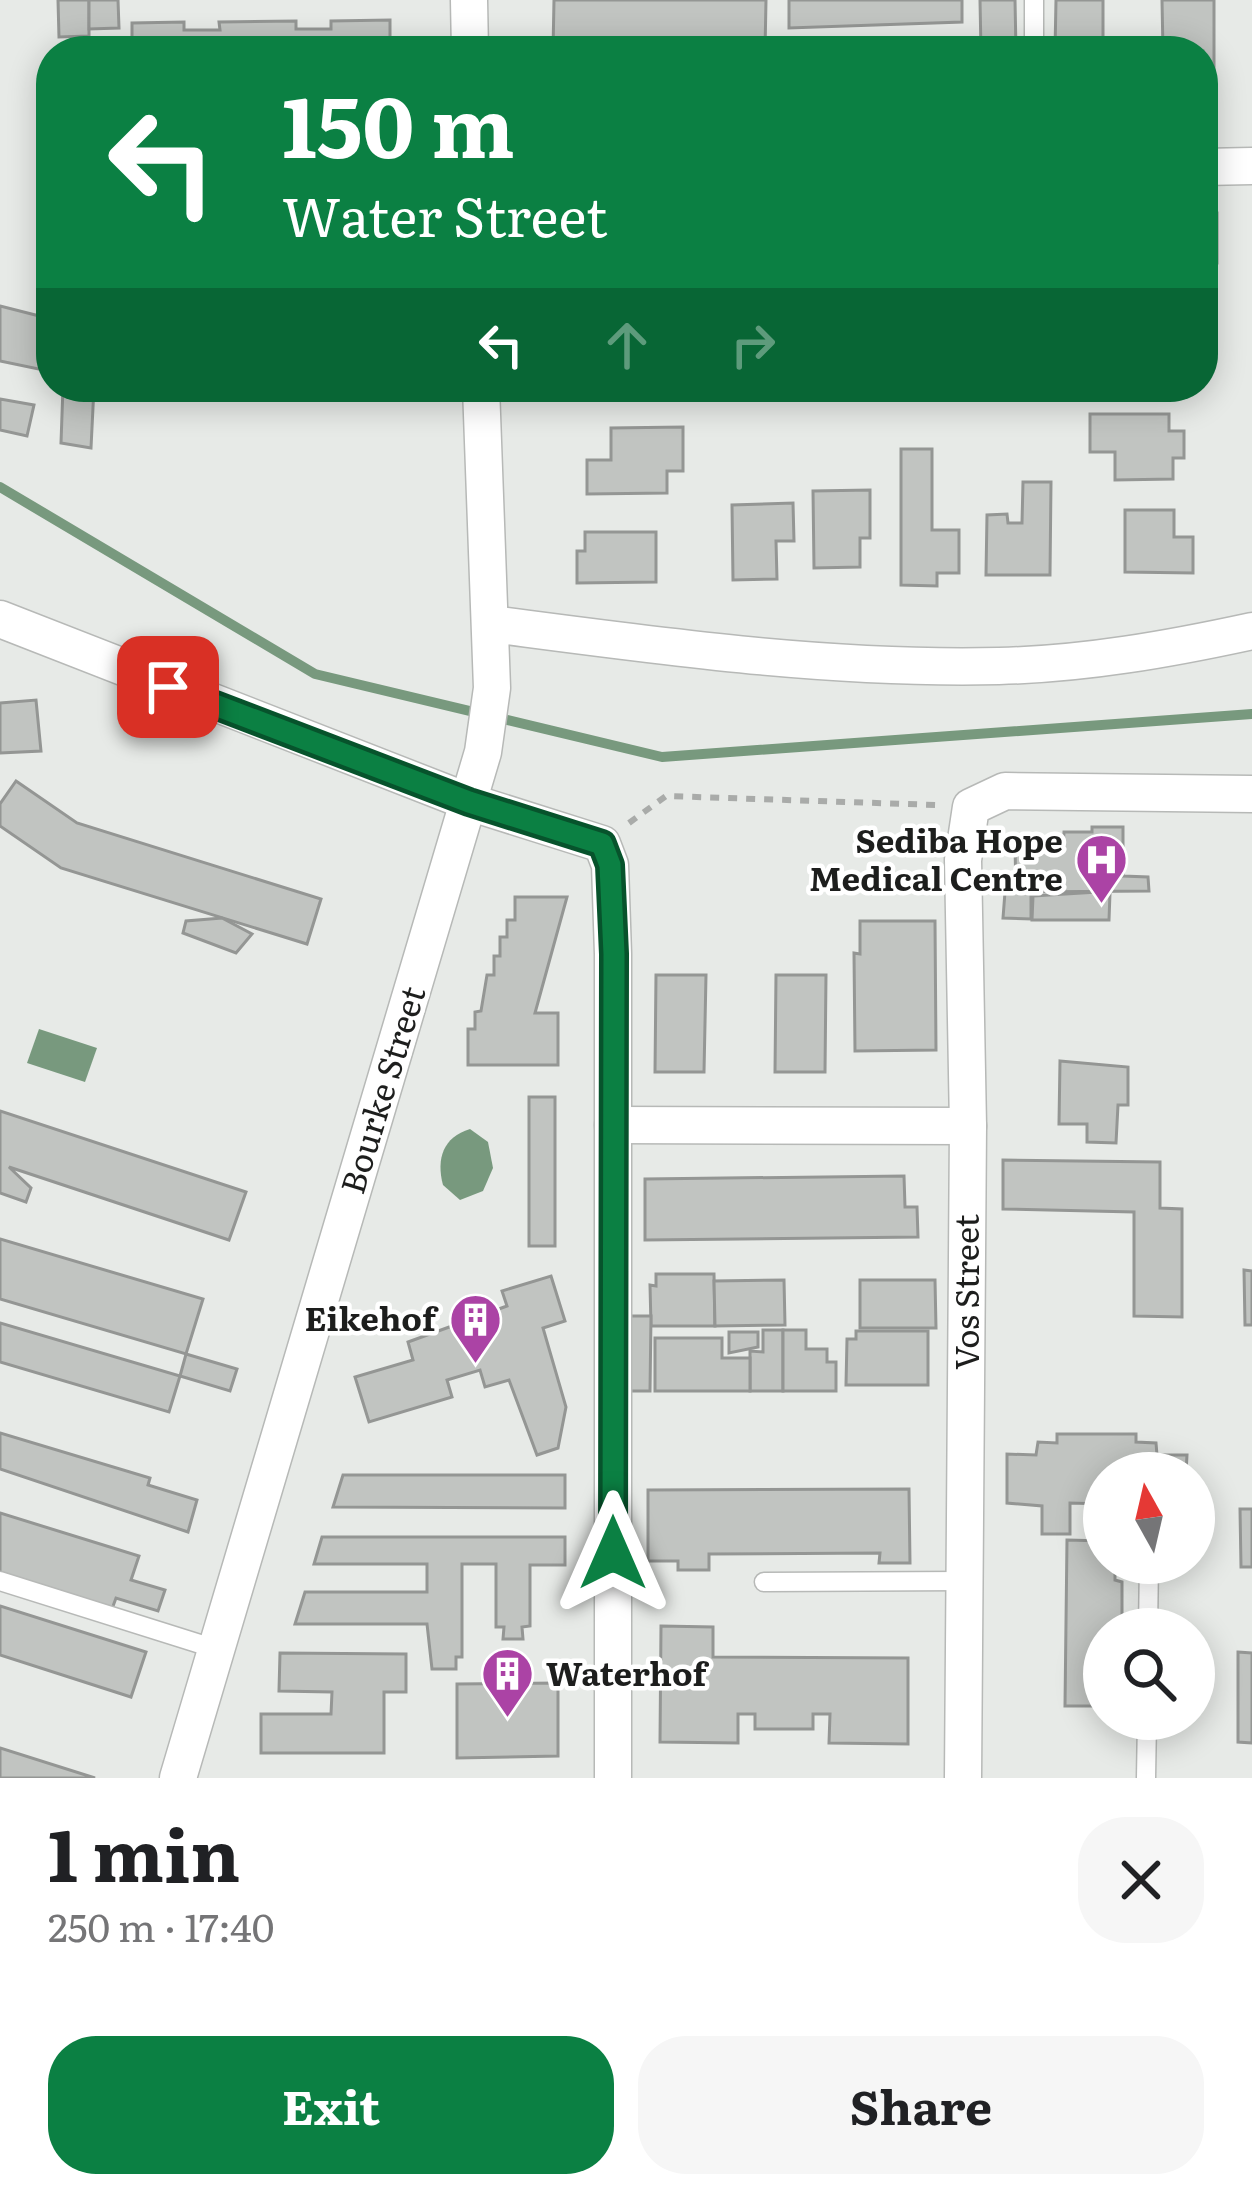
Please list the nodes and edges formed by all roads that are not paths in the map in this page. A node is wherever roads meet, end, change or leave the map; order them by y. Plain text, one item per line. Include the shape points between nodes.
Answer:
1 (469, 0) edge
2 (1034, 0) edge
3 (470, 36) edge
4 (1034, 36) edge
5 (1252, 166) edge
6 (1218, 167) edge
7 (482, 402) edge
8 (0, 619) edge
9 (490, 624) junction
10 (1252, 631) edge
11 (1252, 794) edge
12 (469, 802) junction
13 (613, 1125) junction
14 (968, 1126) junction
15 (0, 1581) edge
16 (965, 1581) junction
17 (764, 1582) dead end
18 (216, 1649) junction
19 (1147, 1740) edge
20 (178, 1778) edge
21 (613, 1778) edge
22 (963, 1778) edge
23 (1146, 1778) edge

1 - 3 street
2 - 4 lane
5 - 6 street
7 - 9 street, Bourke Street
8 - 12 street
9 - 10 street via 771,660 999,666 1105,658
9 - 12 street, Bourke Street via 492,688
11 - 14 street, Vos Street via 1004,791 970,807 963,860
12 - 13 street via 602,844 614,954
12 - 18 street, Bourke Street
13 - 14 street
13 - 21 street
14 - 16 street, Vos Street
15 - 18 lane
16 - 17 lane
16 - 22 street, Vos Street
18 - 20 street, Bourke Street
19 - 23 lane

